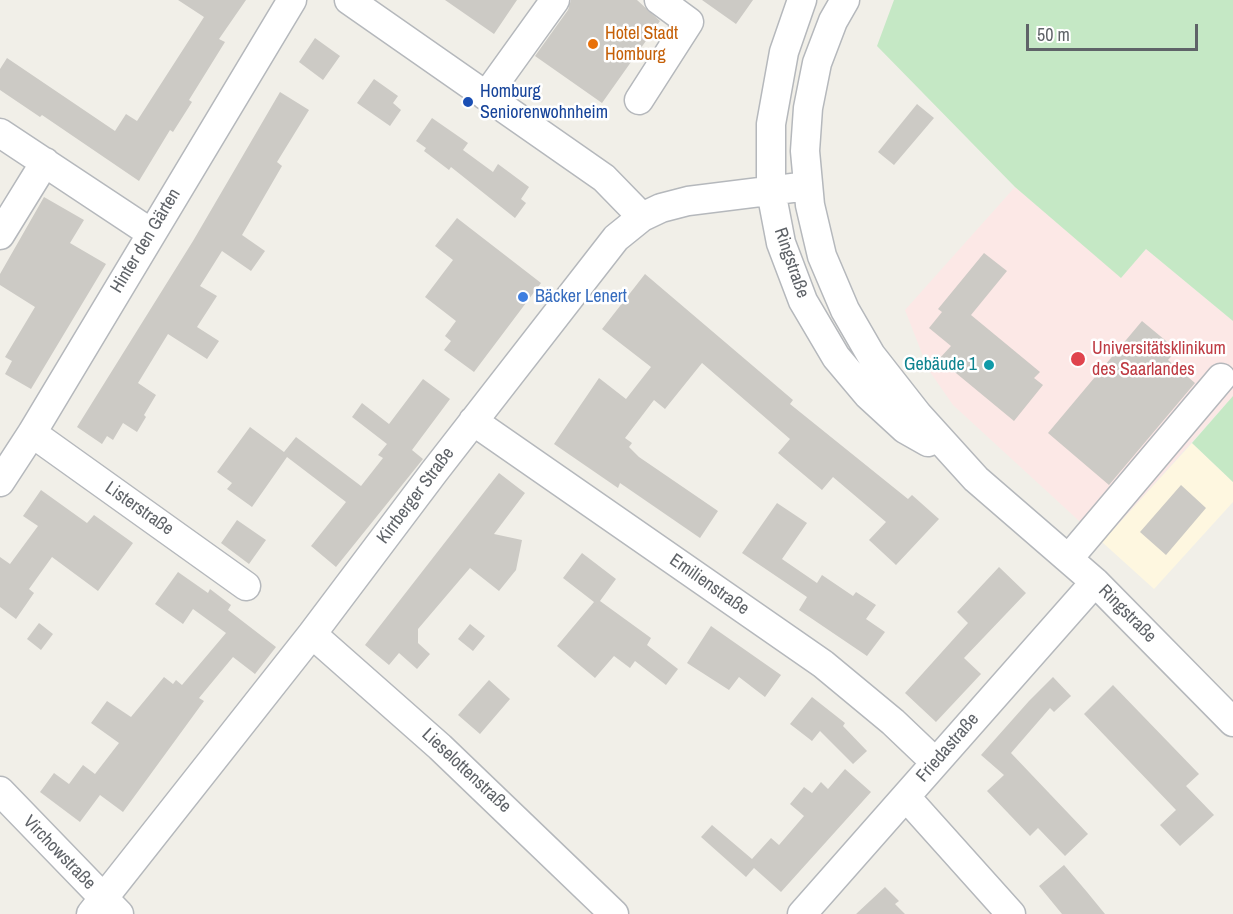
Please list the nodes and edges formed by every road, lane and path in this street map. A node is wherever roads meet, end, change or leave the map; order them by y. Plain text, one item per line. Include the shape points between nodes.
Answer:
1 (292, 0) edge
2 (349, 0) edge
3 (555, 0) edge
4 (659, 0) edge
5 (802, 0) edge
6 (845, 0) edge
7 (486, 96) junction
8 (639, 100) dead end
9 (0, 133) edge
10 (45, 162) junction
11 (808, 186) junction
12 (771, 191) junction
13 (642, 217) junction
14 (151, 233) junction
15 (0, 235) edge
16 (1221, 378) dead end
17 (473, 421) junction
18 (17, 444) edge
19 (962, 463) junction
20 (0, 482) edge
21 (1069, 558) junction
22 (1095, 582) junction
23 (246, 586) dead end
24 (312, 634) junction
25 (1233, 722) edge
26 (935, 762) junction
27 (0, 791) edge
28 (906, 797) junction
29 (105, 909) edge
30 (614, 914) edge
31 (802, 914) edge
32 (1011, 914) edge

1 - 14 street, Hinter den Gärten
2 - 7 street
3 - 7 street
4 - 8 street via 689,22
5 - 12 street, Ringstraße via 784,52 775,95
6 - 11 street, Ringstraße via 817,63 805,151
7 - 13 street via 604,178
9 - 10 street
10 - 14 street
10 - 15 street
11 - 12 street, Kirrberger Straße
11 - 19 street, Ringstraße via 822,256 845,310 877,363
12 - 13 street, Kirrberger Straße via 688,201
12 - 19 street, Ringstraße via 781,243 803,300 836,357 868,395 905,429
13 - 17 street, Kirrberger Straße via 597,259
14 - 18 street, Hinter den Gärten
16 - 21 street
17 - 24 street, Kirrberger Straße
17 - 26 street, Emilienstraße via 823,664
18 - 20 street, Hinter den Gärten
18 - 23 street, Listerstraße
19 - 21 street, Ringstraße
21 - 22 street, Ringstraße
22 - 25 street, Ringstraße
22 - 26 street, Friedastraße
24 - 29 street, Kirrberger Straße
24 - 30 street, Lieselottenstraße via 440,747
26 - 28 street, Friedastraße
27 - 29 street, Virchowstraße
28 - 31 street, Friedastraße
28 - 32 street

